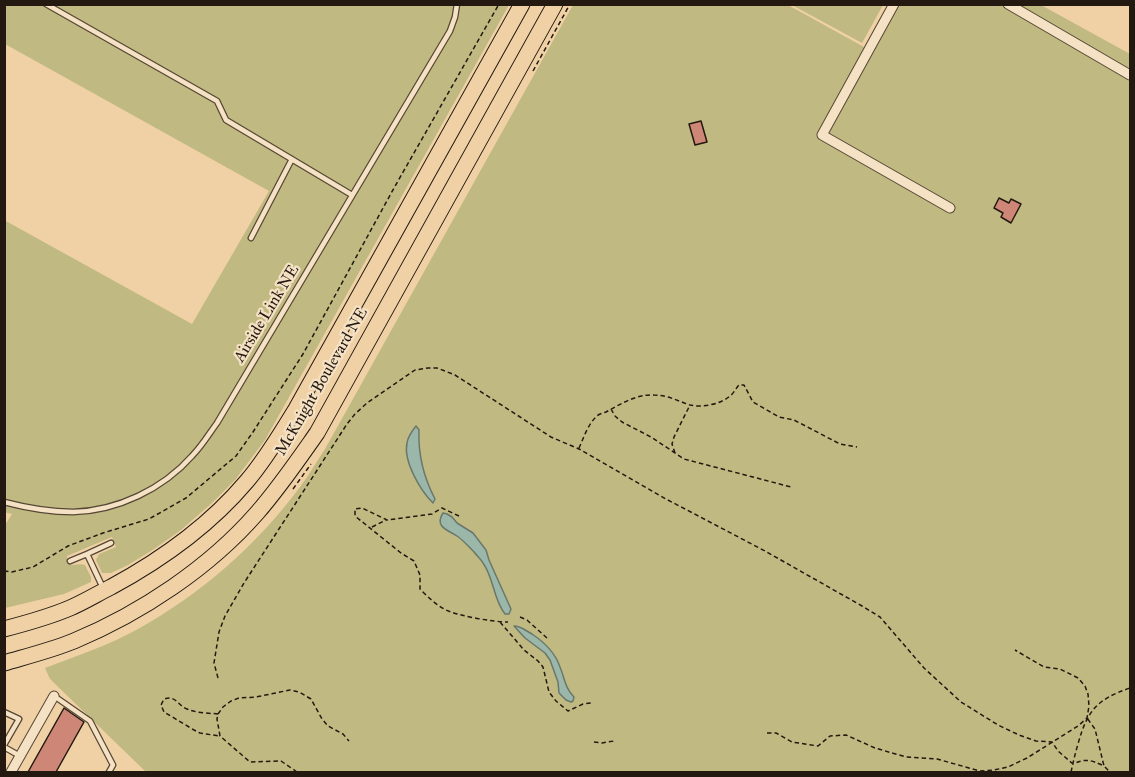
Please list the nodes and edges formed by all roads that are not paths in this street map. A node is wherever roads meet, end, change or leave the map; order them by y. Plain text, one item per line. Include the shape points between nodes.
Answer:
1 (46, 4) edge
2 (457, 4) edge
3 (522, 4) edge
4 (555, 4) edge
5 (894, 4) edge
6 (1008, 4) edge
7 (1131, 75) edge
8 (292, 159) junction
9 (352, 195) junction
10 (950, 208) dead end
11 (251, 238) dead end
12 (4, 502) edge
13 (111, 543) dead end
14 (87, 554) junction
15 (70, 561) dead end
16 (104, 591) junction
17 (71, 608) junction
18 (4, 618) edge
19 (4, 629) edge
20 (4, 663) edge
21 (54, 696) joint
22 (4, 712) edge
23 (4, 746) edge
24 (20, 756) junction
25 (11, 772) edge
26 (109, 772) edge

1 - 8 lane via 217,101 226,120
2 - 9 lane, Airside Link NE via 450,31
3 - 16 main road, McKnight Boulevard NE via 271,448 247,481 196,531
4 - 20 main road, McKnight Boulevard NE via 317,433 269,499 225,545 158,597 74,641
5 - 10 street via 822,135
6 - 7 street
8 - 9 lane
8 - 11 lane
9 - 12 lane, Airside Link NE via 217,423 181,468 138,496 93,510 49,510
13 - 14 lane
14 - 15 lane
14 - 16 lane
16 - 17 main road, McKnight Boulevard NE
17 - 18 main road via 58,606
17 - 19 main road, McKnight Boulevard NE
21 - 24 street
21 - 26 lane via 90,721 113,765
22 - 23 lane via 18,719
23 - 24 lane
24 - 25 street

